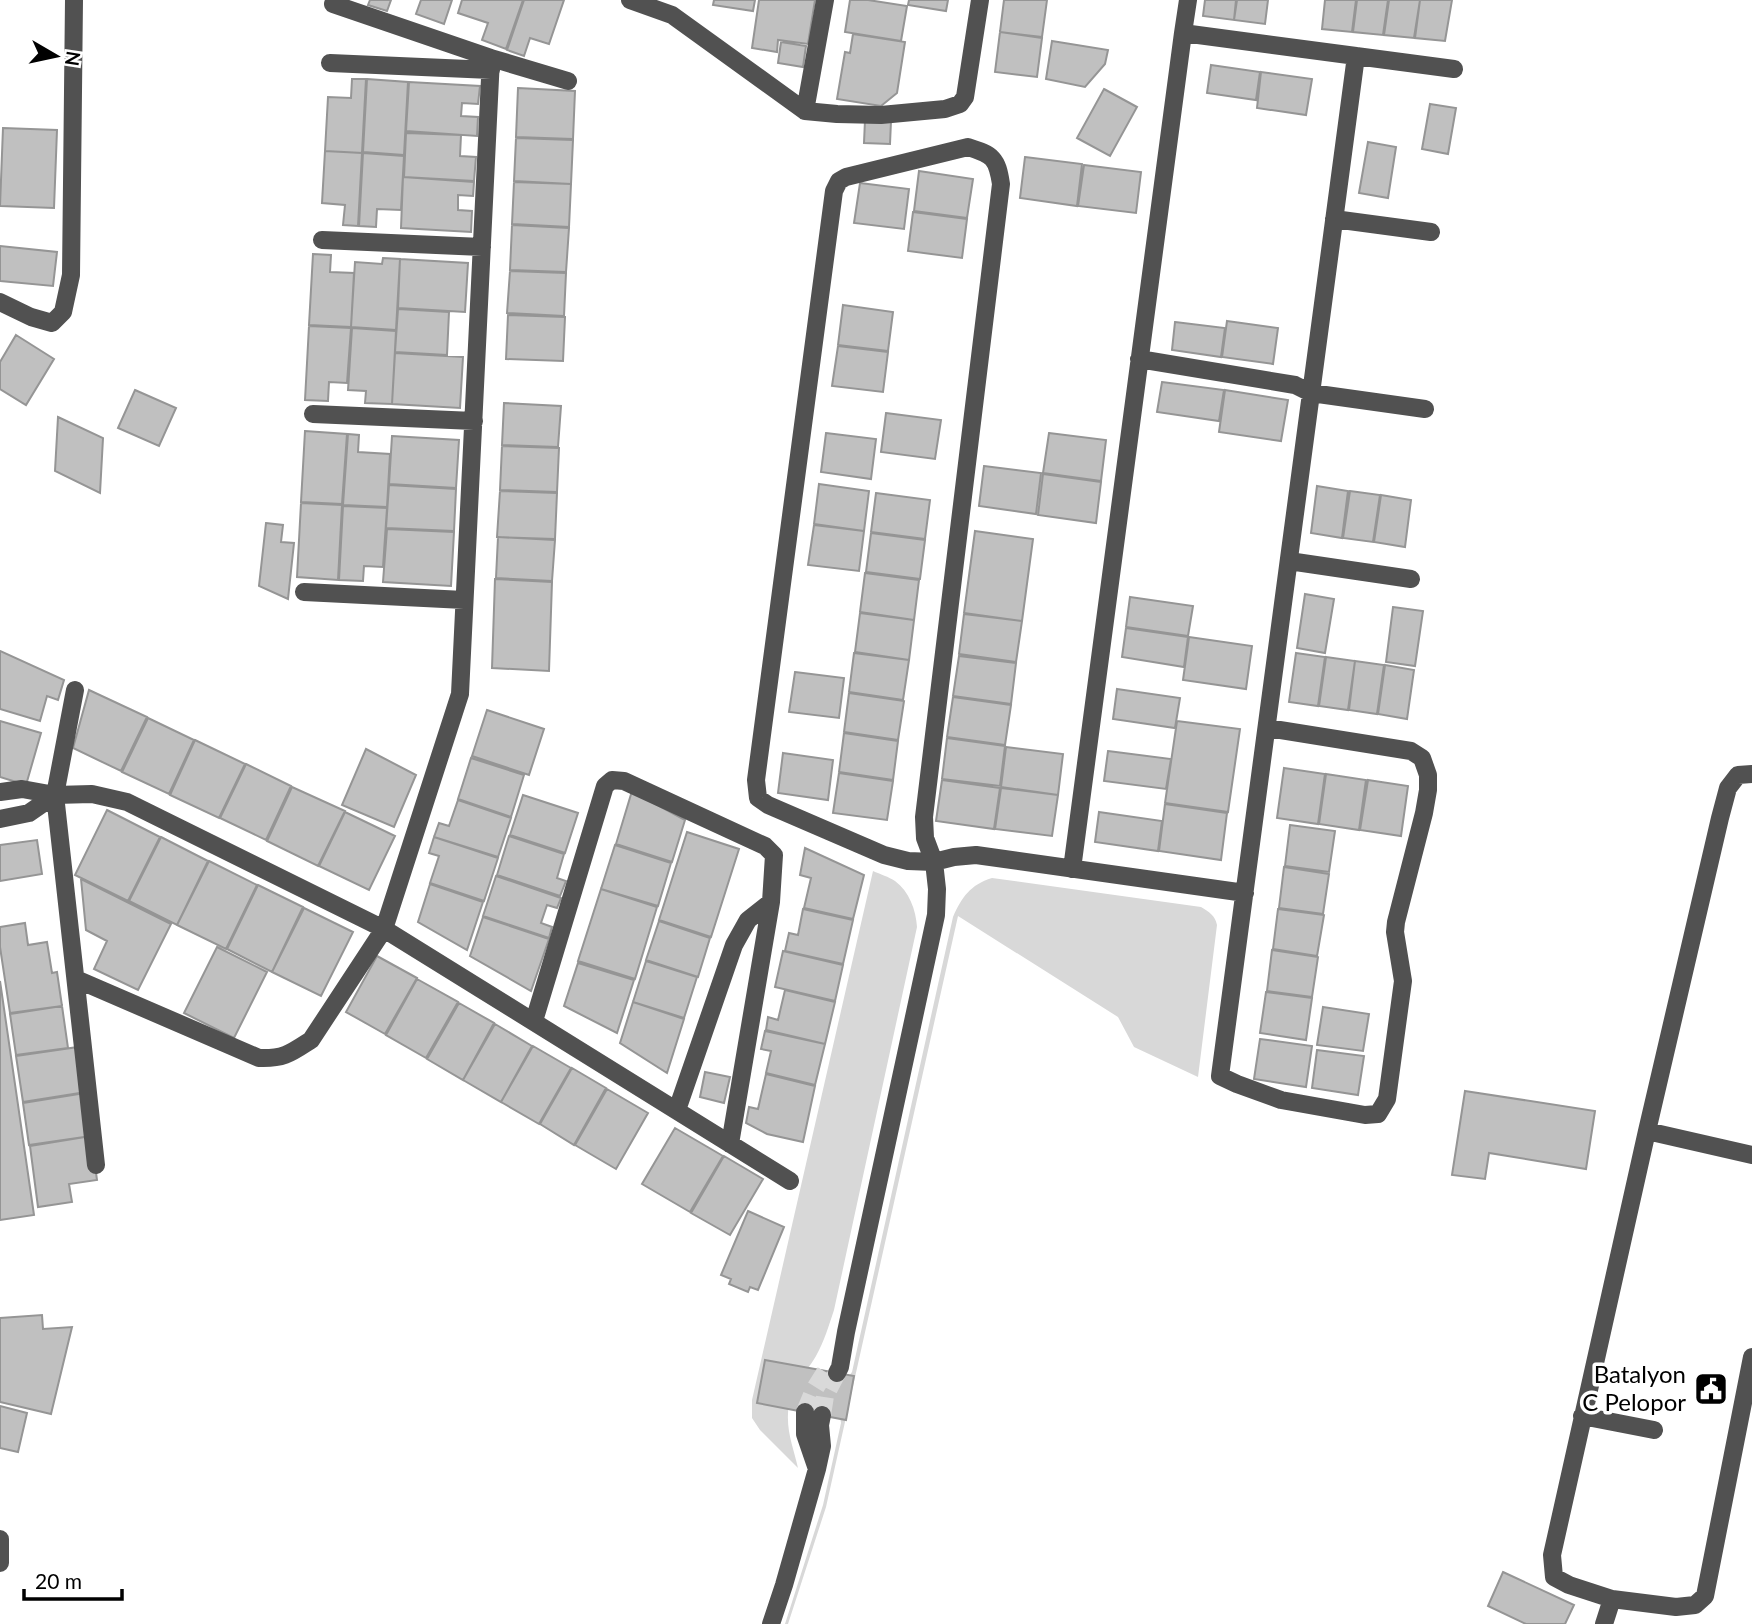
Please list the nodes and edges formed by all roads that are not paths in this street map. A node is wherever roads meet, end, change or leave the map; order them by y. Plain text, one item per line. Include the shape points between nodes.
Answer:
1 (74, 0) edge
2 (630, 0) edge
3 (825, 0) edge
4 (980, 0) edge
5 (1188, 0) edge
6 (333, 4) dead end
7 (673, 7) edge
8 (1183, 33) junction
9 (1356, 56) junction
10 (330, 63) dead end
11 (491, 64) junction
12 (1454, 69) dead end
13 (568, 81) dead end
14 (805, 111) junction
15 (1334, 219) junction
16 (1432, 232) dead end
17 (321, 240) dead end
18 (482, 247) junction
19 (0, 302) edge
20 (1139, 359) junction
21 (1311, 393) junction
22 (1425, 409) dead end
23 (313, 414) dead end
24 (474, 421) junction
25 (1289, 561) junction
26 (1411, 579) dead end
27 (304, 592) dead end
28 (464, 600) junction
29 (75, 690) dead end
30 (1267, 728) junction
31 (1752, 774) edge
32 (0, 792) edge
33 (55, 794) junction
34 (0, 819) edge
35 (934, 862) junction
36 (1072, 869) junction
37 (1245, 893) junction
38 (771, 902) junction
39 (384, 929) junction
40 (76, 979) junction
41 (534, 1021) junction
42 (677, 1110) junction
43 (1647, 1131) junction
44 (730, 1144) junction
45 (1752, 1155) edge
46 (96, 1165) dead end
47 (790, 1181) dead end
48 (1752, 1357) edge
49 (832, 1372) tunnel mouth
50 (813, 1413) tunnel mouth
51 (1582, 1416) junction
52 (1654, 1430) dead end
53 (0, 1539) edge
54 (0, 1563) edge
55 (1612, 1599) junction
56 (771, 1624) edge
57 (1604, 1624) edge

1 - 19 street via 71,275 63,312 52,323
2 - 7 street
3 - 14 street
4 - 14 street via 965,97 960,104 881,115
5 - 8 street
6 - 11 street
7 - 14 street
8 - 9 street
8 - 20 street
9 - 12 street
9 - 15 street
10 - 11 street
11 - 13 street
11 - 18 street
15 - 16 street
15 - 21 street
17 - 18 street
18 - 24 street
20 - 21 street via 1295,385
20 - 36 street
21 - 22 street
21 - 25 street
23 - 24 street
24 - 28 street
25 - 26 street
25 - 30 street
27 - 28 street
28 - 39 street via 460,694
29 - 33 street
30 - 37 street
30 - 37 street via 1411,751 1422,758 1428,775 1424,813 1396,922 1404,981 1387,1099 1378,1114 1282,1100 1220,1076
31 - 43 street via 1738,775 1728,788
32 - 33 street via 22,789
33 - 34 street via 29,813
33 - 39 street via 92,794 127,802
33 - 40 street
35 - 35 street via 884,855 768,805 758,798 756,780 834,191 846,177 968,147 986,152 998,166 1001,184 924,817 925,838
35 - 36 street via 976,855
35 - 49 street via 936,915 846,1332
36 - 37 street
38 - 41 street via 774,855 765,846 624,781 612,780 605,786
38 - 42 street via 748,919 734,945
38 - 44 street
39 - 40 street via 311,1040 276,1059 259,1058
39 - 41 street
40 - 46 street
41 - 42 street
42 - 44 street
43 - 45 street
43 - 51 street
44 - 47 street
48 - 55 street via 1704,1596 1695,1605 1676,1607
50 - 56 street via 805,1434 817,1469
51 - 52 street
51 - 55 street via 1552,1555 1554,1577
53 - 54 street
55 - 57 street

